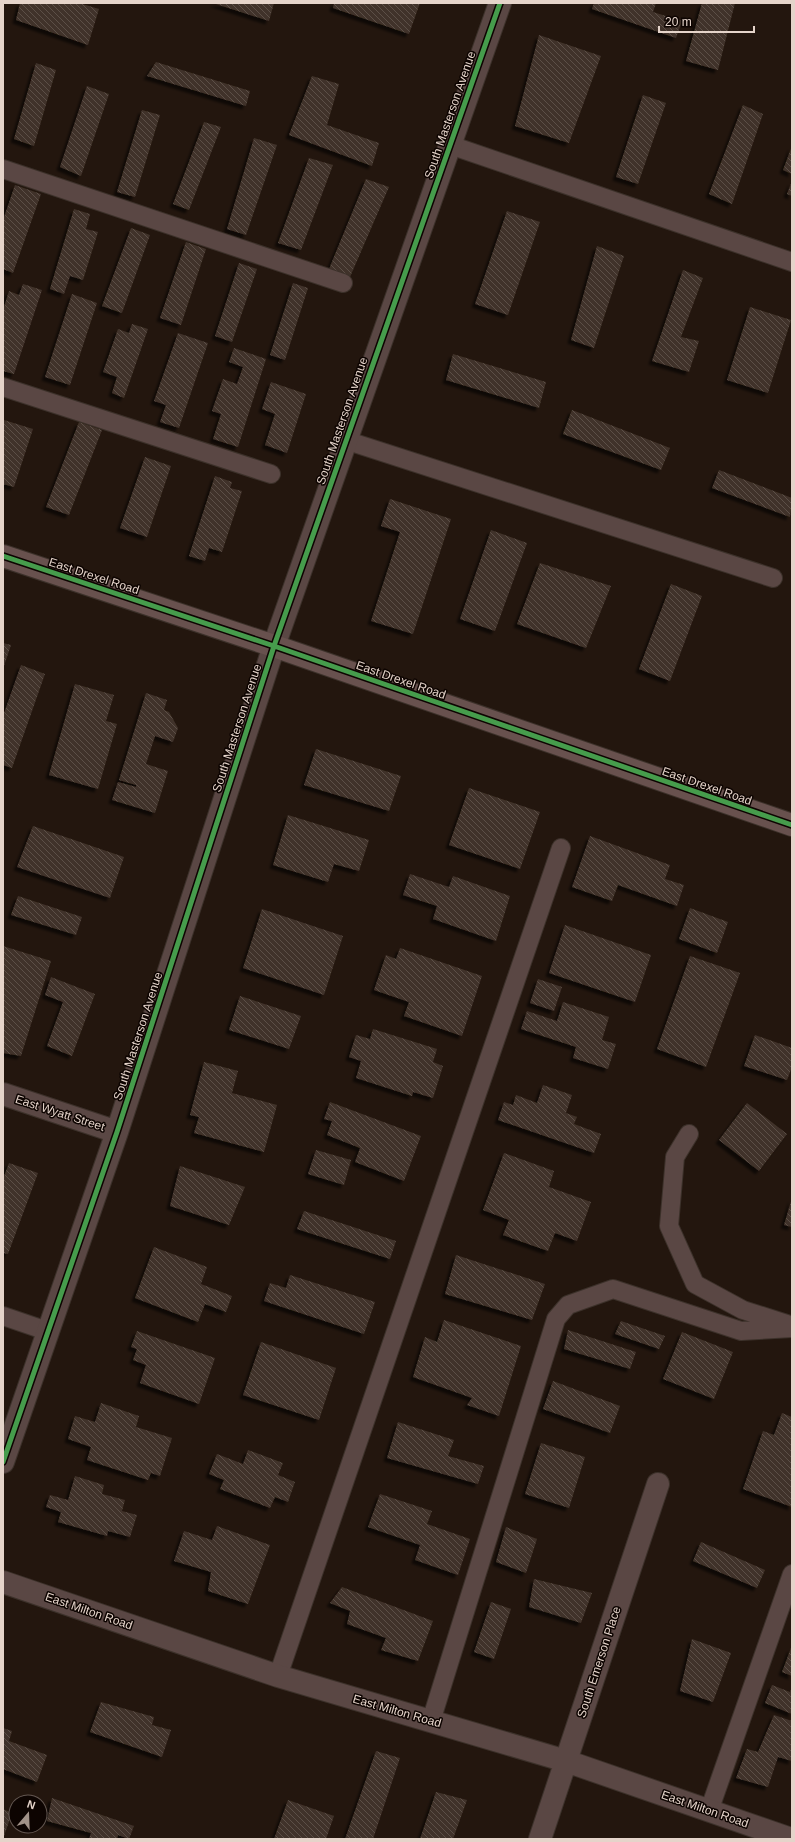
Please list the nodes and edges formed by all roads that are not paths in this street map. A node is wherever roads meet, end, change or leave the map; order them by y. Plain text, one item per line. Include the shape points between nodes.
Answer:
1 (500, 3) edge
2 (450, 145) junction
3 (3, 169) edge
4 (792, 262) edge
5 (343, 283) dead end
6 (3, 387) edge
7 (346, 440) junction
8 (271, 474) dead end
9 (3, 556) edge
10 (773, 578) dead end
11 (274, 646) junction
12 (792, 825) edge
13 (561, 848) dead end
14 (3, 1094) edge
15 (117, 1132) junction
16 (689, 1134) dead end
17 (3, 1316) edge
18 (792, 1327) edge
19 (47, 1331) junction
20 (3, 1462) edge
21 (658, 1484) dead end
22 (792, 1574) edge
23 (3, 1582) edge
24 (278, 1676) junction
25 (431, 1721) junction
26 (566, 1761) junction
27 (709, 1811) junction
28 (540, 1839) edge
29 (791, 1839) edge

1 - 2 street, South Masterson Avenue
2 - 4 lane
2 - 7 street, South Masterson Avenue
3 - 5 lane
6 - 8 lane
7 - 10 lane
7 - 11 street, South Masterson Avenue
9 - 11 street, East Drexel Road
11 - 12 street, East Drexel Road
11 - 15 street, South Masterson Avenue
13 - 24 lane
14 - 15 street, East Wyatt Street
15 - 19 street, South Masterson Avenue
16 - 18 lane via 675,1157 669,1226 695,1284 743,1310
17 - 19 lane
18 - 25 lane via 741,1330 613,1289 568,1305 556,1319
19 - 20 street, South Masterson Avenue
21 - 26 street, South Emerson Place
22 - 27 lane
23 - 24 street, East Milton Road
24 - 25 street, East Milton Road
25 - 26 street, East Milton Road
26 - 27 street, East Milton Road
26 - 28 street, South Emerson Place
27 - 29 street, East Milton Road

